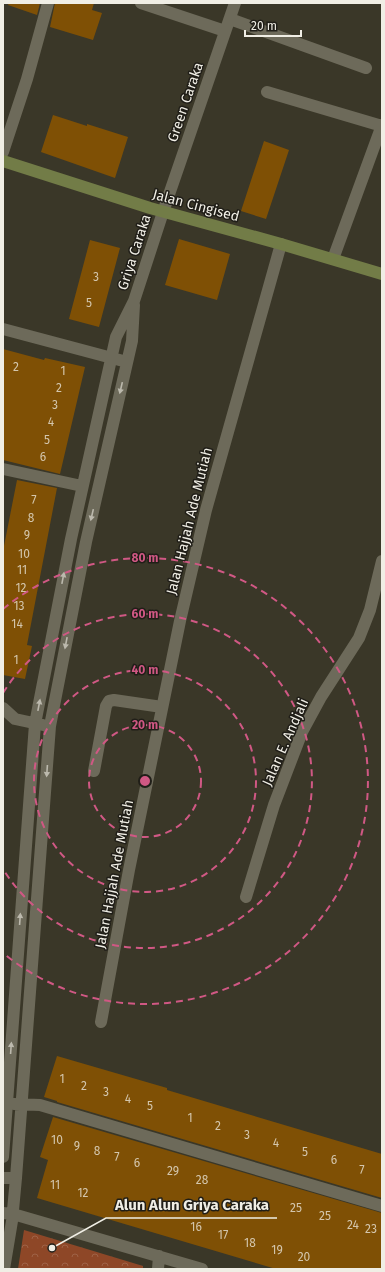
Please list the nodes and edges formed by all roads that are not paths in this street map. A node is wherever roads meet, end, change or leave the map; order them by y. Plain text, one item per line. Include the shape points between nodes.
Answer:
1 (48, 3) edge
2 (141, 3) edge
3 (235, 3) edge
4 (230, 18) junction
5 (225, 31) junction
6 (366, 68) dead end
7 (267, 92) dead end
8 (382, 126) edge
9 (3, 152) edge
10 (3, 161) edge
11 (163, 212) junction
12 (281, 244) junction
13 (333, 259) junction
14 (382, 274) edge
15 (134, 301) junction
16 (3, 329) edge
17 (112, 352) junction
18 (129, 356) junction
19 (3, 469) edge
20 (82, 486) junction
21 (71, 539) junction
22 (86, 542) junction
23 (382, 561) edge
24 (162, 707) junction
25 (3, 708) edge
26 (35, 724) junction
27 (50, 726) junction
28 (94, 771) dead end
29 (246, 897) dead end
30 (101, 1022) dead end
31 (6, 1071) edge
32 (24, 1072) junction
33 (7, 1103) junction
34 (22, 1104) junction
35 (3, 1157) edge
36 (3, 1178) edge
37 (16, 1178) junction
38 (382, 1206) edge
39 (8, 1213) edge
40 (159, 1256) junction
41 (4, 1269) edge
42 (158, 1269) edge
43 (202, 1269) edge

1 - 9 street
2 - 5 street
3 - 4 street, Green Caraka
4 - 5 street, Green Caraka
4 - 6 street
5 - 11 street, Green Caraka
7 - 8 street
8 - 13 street
10 - 11 main road, Jalan Cingised
11 - 12 main road, Jalan Cingised
11 - 15 street, Griya Caraka
12 - 13 main road, Jalan Cingised
12 - 24 street, Jalan Hajjah Ade Mutiah via 206,510
13 - 14 main road, Jalan Cingised
15 - 17 street, Griya Caraka via 116,337
15 - 18 street, Griya Caraka
16 - 17 street
17 - 18 street
17 - 20 street, Griya Caraka
18 -> 22 street, Griya Caraka
19 - 20 street
20 - 21 street, Griya Caraka
21 - 22 street
26 -> 21 street, Griya Caraka
22 -> 27 street, Griya Caraka
23 - 29 street, Jalan E. Andjali via 370,610 359,638 302,732 274,805
24 - 28 street via 109,701
24 - 30 street, Jalan Hajjah Ade Mutiah
25 - 26 street via 15,719
26 - 27 street
31 -> 26 street, Griya Caraka
27 -> 32 street, Griya Caraka
31 - 32 street
31 - 33 street, Griya Caraka
32 - 34 street, Griya Caraka
33 - 34 street
33 - 35 street, Griya Caraka
34 - 37 street, Griya Caraka
34 - 38 street via 40,1105
36 - 37 street
37 - 39 street, Griya Caraka
39 - 40 street
39 - 41 street, Griya Caraka
40 - 42 street
40 - 43 street

